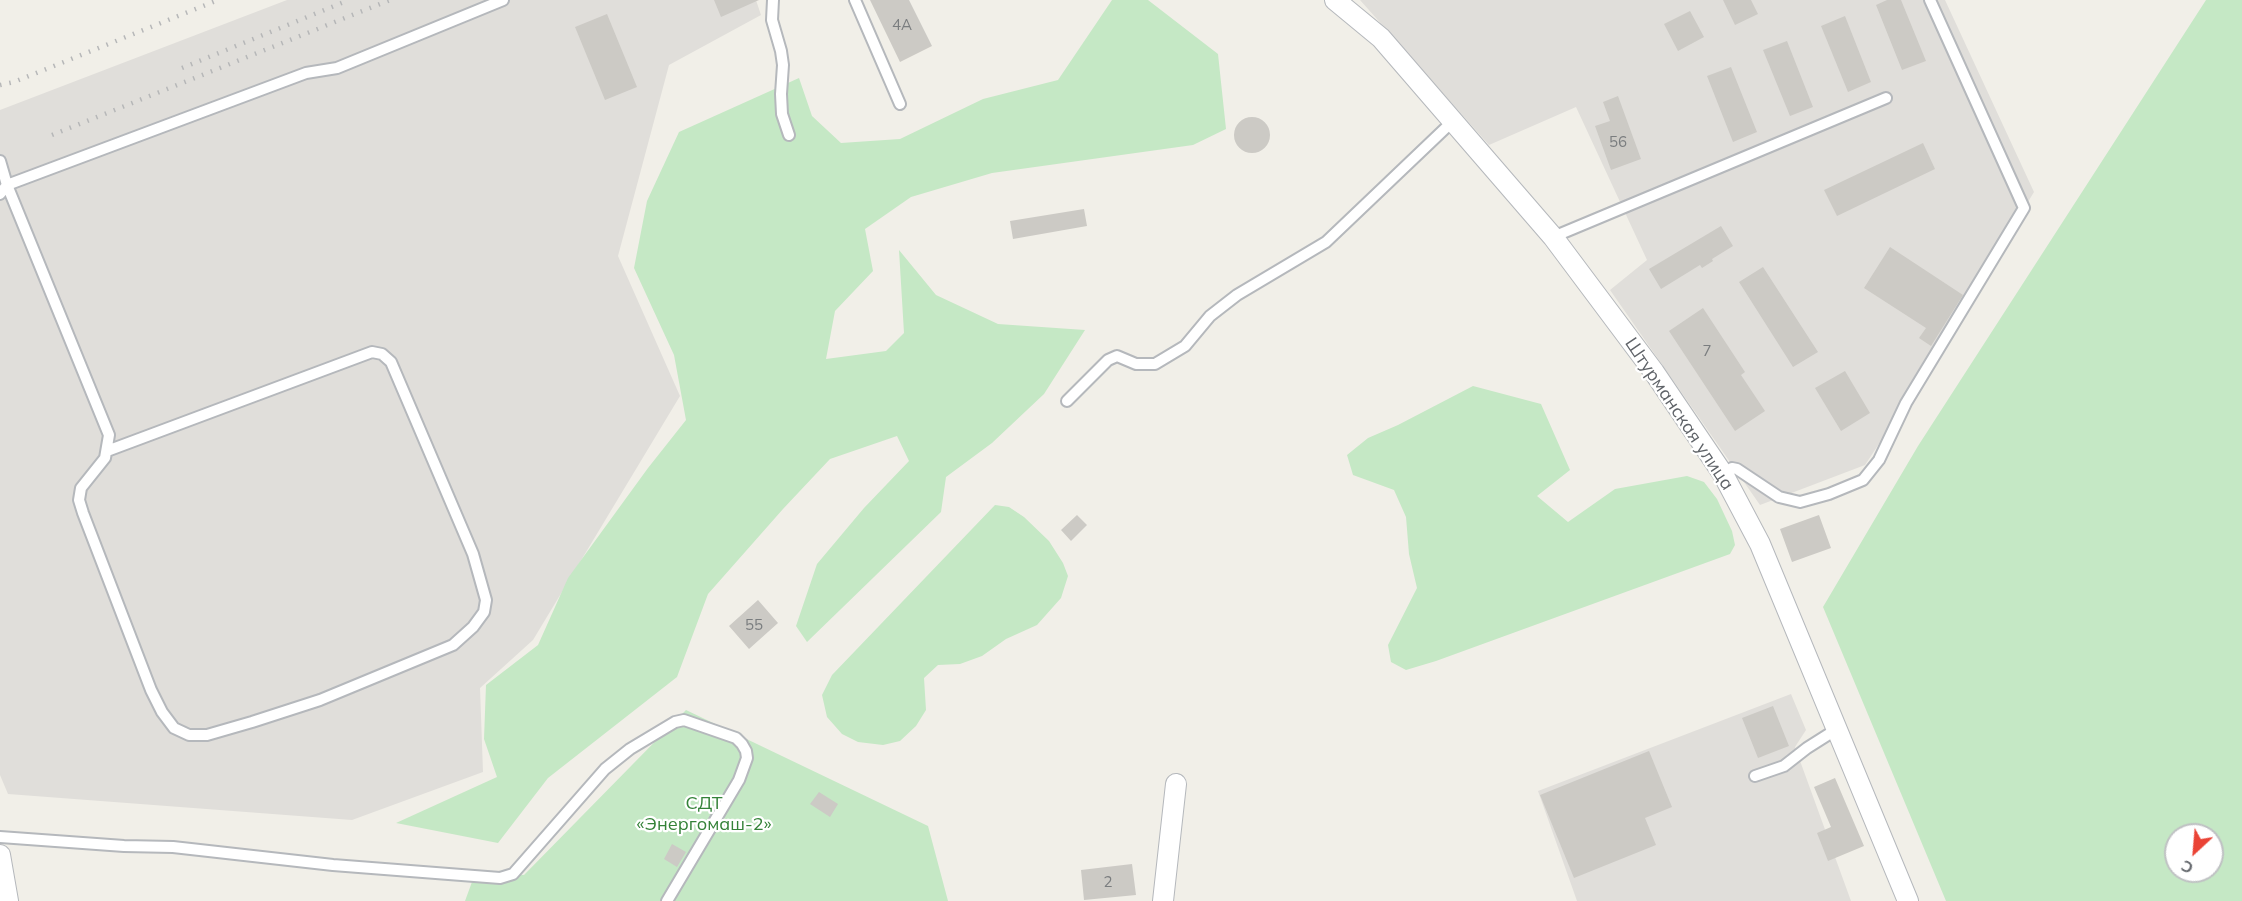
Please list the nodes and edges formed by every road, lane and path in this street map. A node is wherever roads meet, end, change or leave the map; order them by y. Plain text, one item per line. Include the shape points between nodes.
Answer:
1 (503, 0) edge
2 (773, 0) edge
3 (855, 0) edge
4 (1335, 0) edge
5 (1930, 0) edge
6 (1886, 98) dead end
7 (900, 104) dead end
8 (1453, 121) junction
9 (789, 135) dead end
10 (0, 162) edge
11 (4, 190) edge
12 (1553, 237) junction
13 (1066, 401) dead end
14 (107, 451) junction
15 (1723, 474) junction
16 (1837, 729) junction
17 (1755, 776) dead end
18 (1176, 784) dead end
19 (0, 837) edge
20 (0, 855) edge
21 (8, 901) edge
22 (667, 901) edge
23 (1163, 901) edge
24 (1908, 901) edge

1 - 11 lane via 337,68 306,73
2 - 9 lane via 772,20 783,65 782,114
3 - 7 lane
4 - 8 street, Штурманская улица via 1381,38
5 - 15 lane via 2024,208 1906,404 1879,460 1863,480 1800,502 1779,496 1737,469
6 - 12 lane
8 - 12 street, Штурманская улица
8 - 13 lane via 1326,242 1237,295 1210,316 1185,346 1155,364 1136,364 1117,356 1108,360
10 - 11 lane
11 - 14 lane via 109,435
12 - 15 street, Штурманская улица via 1654,372
14 - 14 lane via 81,488 79,500 151,690 174,728 189,735 207,735 320,700 453,645 484,612 484,587 473,554 391,362 382,354 372,351
15 - 16 street, Штурманская улица via 1760,544
16 - 17 lane via 1784,766
16 - 24 street, Штурманская улица
18 - 23 street
19 - 22 lane via 173,847 500,878 513,874 605,769 630,749 684,720 736,738 747,758 739,780
20 - 21 street

